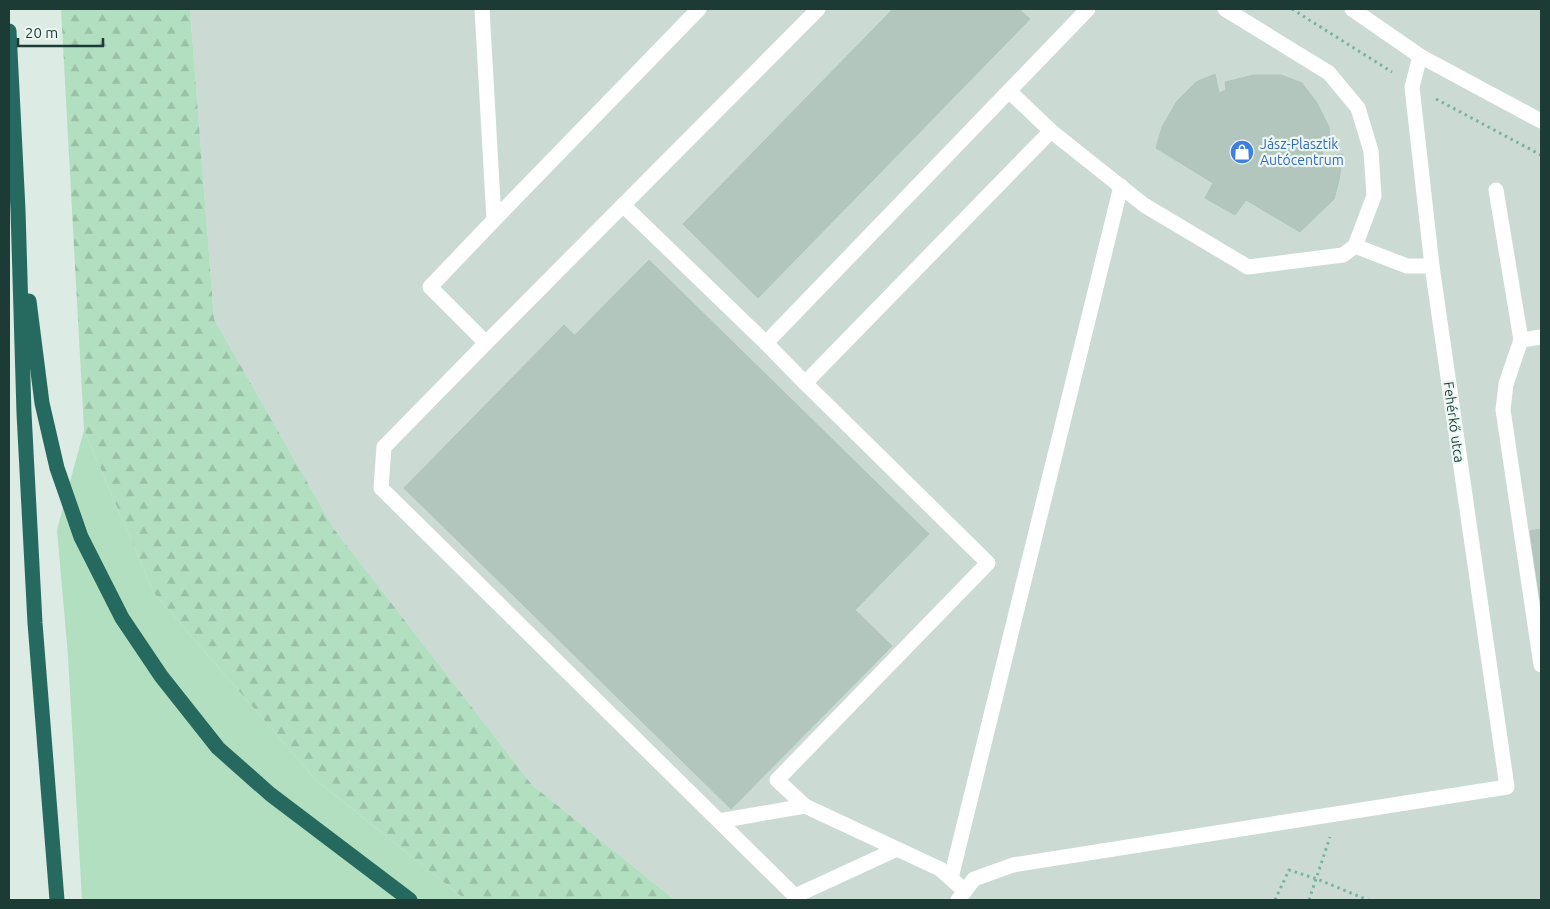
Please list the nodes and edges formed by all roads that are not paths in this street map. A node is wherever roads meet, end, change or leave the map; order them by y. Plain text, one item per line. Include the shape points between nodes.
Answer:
1 (482, 9) edge
2 (699, 9) edge
3 (818, 9) edge
4 (1088, 9) edge
5 (1225, 9) edge
6 (1352, 9) edge
7 (9, 31) edge
8 (1420, 56) junction
9 (1009, 91) junction
10 (1541, 121) edge
11 (1051, 130) junction
12 (1121, 186) junction
13 (1496, 190) dead end
14 (623, 205) junction
15 (18, 210) junction
16 (494, 220) junction
17 (1355, 246) junction
18 (1432, 266) junction
19 (1541, 337) edge
20 (1521, 340) junction
21 (486, 343) junction
22 (766, 343) junction
23 (805, 383) junction
24 (1541, 665) edge
25 (805, 806) junction
26 (719, 821) junction
27 (895, 850) junction
28 (951, 878) junction
29 (962, 896) edge
30 (57, 900) edge
31 (410, 900) edge

1 - 16 street
2 - 16 street
3 - 14 street
4 - 9 street
5 - 17 street via 1329,74 1358,108 1371,151 1374,196
6 - 8 street
7 - 15 highway
8 - 10 street
8 - 18 street, Fehérkő utca via 1412,88
9 - 11 street
9 - 22 street
11 - 12 street
11 - 23 street
12 - 17 street via 1144,205 1248,267 1343,255
12 - 28 street
13 - 20 street
14 - 21 street
14 - 22 street
15 - 30 highway via 34,613
15 - 31 highway via 42,403 58,468 82,537 122,618 160,676 218,748 270,794
16 - 21 street via 430,287
17 - 18 street via 1407,266
18 - 29 street, Fehérkő utca via 1508,787 1014,865 974,880
19 - 20 street
20 - 24 street via 1506,384 1503,410
21 - 26 street via 384,447 381,488
22 - 23 street
23 - 25 street via 988,563 777,780
25 - 26 street
25 - 27 street
26 - 27 street via 795,896
27 - 28 street via 940,869
28 - 29 street

